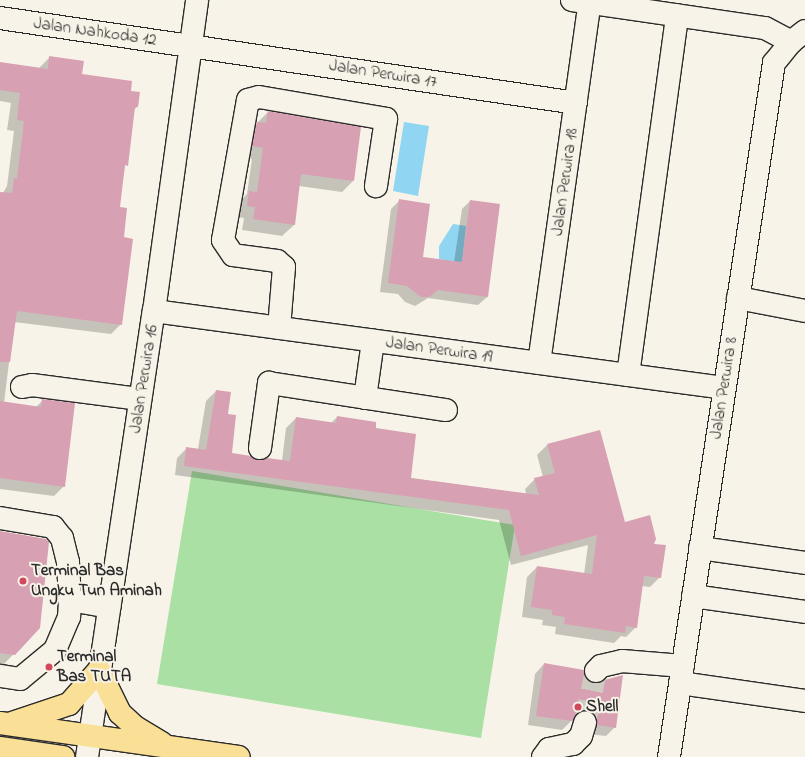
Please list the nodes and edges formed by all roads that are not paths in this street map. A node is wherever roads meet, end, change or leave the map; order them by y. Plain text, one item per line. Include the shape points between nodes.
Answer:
1 (197, 0) edge
2 (584, 1) edge
3 (677, 16) junction
4 (0, 18) edge
5 (798, 37) edge
6 (191, 45) junction
7 (576, 103) junction
8 (376, 186) dead end
9 (738, 298) junction
10 (154, 311) junction
11 (805, 311) edge
12 (278, 328) junction
13 (373, 341) junction
14 (539, 363) junction
15 (628, 375) junction
16 (22, 387) dead end
17 (724, 388) junction
18 (365, 398) junction
19 (140, 399) junction
20 (446, 410) dead end
21 (260, 448) dead end
22 (0, 518) edge
23 (700, 548) junction
24 (805, 563) edge
25 (693, 596) junction
26 (70, 600) junction
27 (109, 607) junction
28 (805, 612) edge
29 (99, 670) junction
30 (596, 672) dead end
31 (681, 674) junction
32 (0, 676) edge
33 (805, 701) edge
34 (585, 723) tunnel mouth
35 (5, 724) edge
36 (88, 747) edge
37 (175, 749) junction
38 (17, 752) edge
39 (63, 757) edge
40 (240, 757) edge
41 (543, 757) edge
42 (669, 757) edge

1 - 6 street, Jalan Perwira 16
2 - 3 street
2 - 7 street, Jalan Perwira 18
3 - 5 street via 766,28
3 - 15 street
4 - 6 street, Jalan Nahkoda 12
5 - 9 street, Jalan Perwira 8 via 774,63
6 - 7 street, Jalan Perwira 17
6 - 10 street, Jalan Perwira 16
7 - 14 street, Jalan Perwira 18
8 - 12 street via 386,119 260,98 248,100 222,240 232,255 277,261 284,267
9 - 11 street
9 - 17 street, Jalan Perwira 8
10 - 12 street, Jalan Perwira 19
10 - 19 street, Jalan Perwira 16
12 - 13 street, Jalan Perwira 19
13 - 14 street, Jalan Perwira 19
13 - 18 street
14 - 15 street, Jalan Perwira 19
15 - 17 street, Jalan Perwira 19
16 - 19 street via 32,385
17 - 23 street, Jalan Perwira 8
18 - 20 street
18 - 21 street via 269,383
19 - 27 street, Jalan Perwira 16
22 - 26 street via 53,528 62,538 68,562
23 - 24 street
23 - 25 street, Jalan Perwira 8
25 - 28 street
25 - 31 street, Jalan Perwira 8
26 - 27 street
26 - 32 street via 69,618 55,650 20,679
27 - 29 street, Jalan Perwira 16
29 - 35 main road via 69,704
29 - 36 street, Jalan Perwira 16
29 - 37 main road via 120,713 135,727
30 - 31 street via 601,666 622,661
31 - 33 street
31 - 42 street, Jalan Perwira 8
34 - 41 street via 581,736 572,744 549,748
35 - 36 main road
36 - 37 main road
37 - 40 main road
38 - 39 main road

